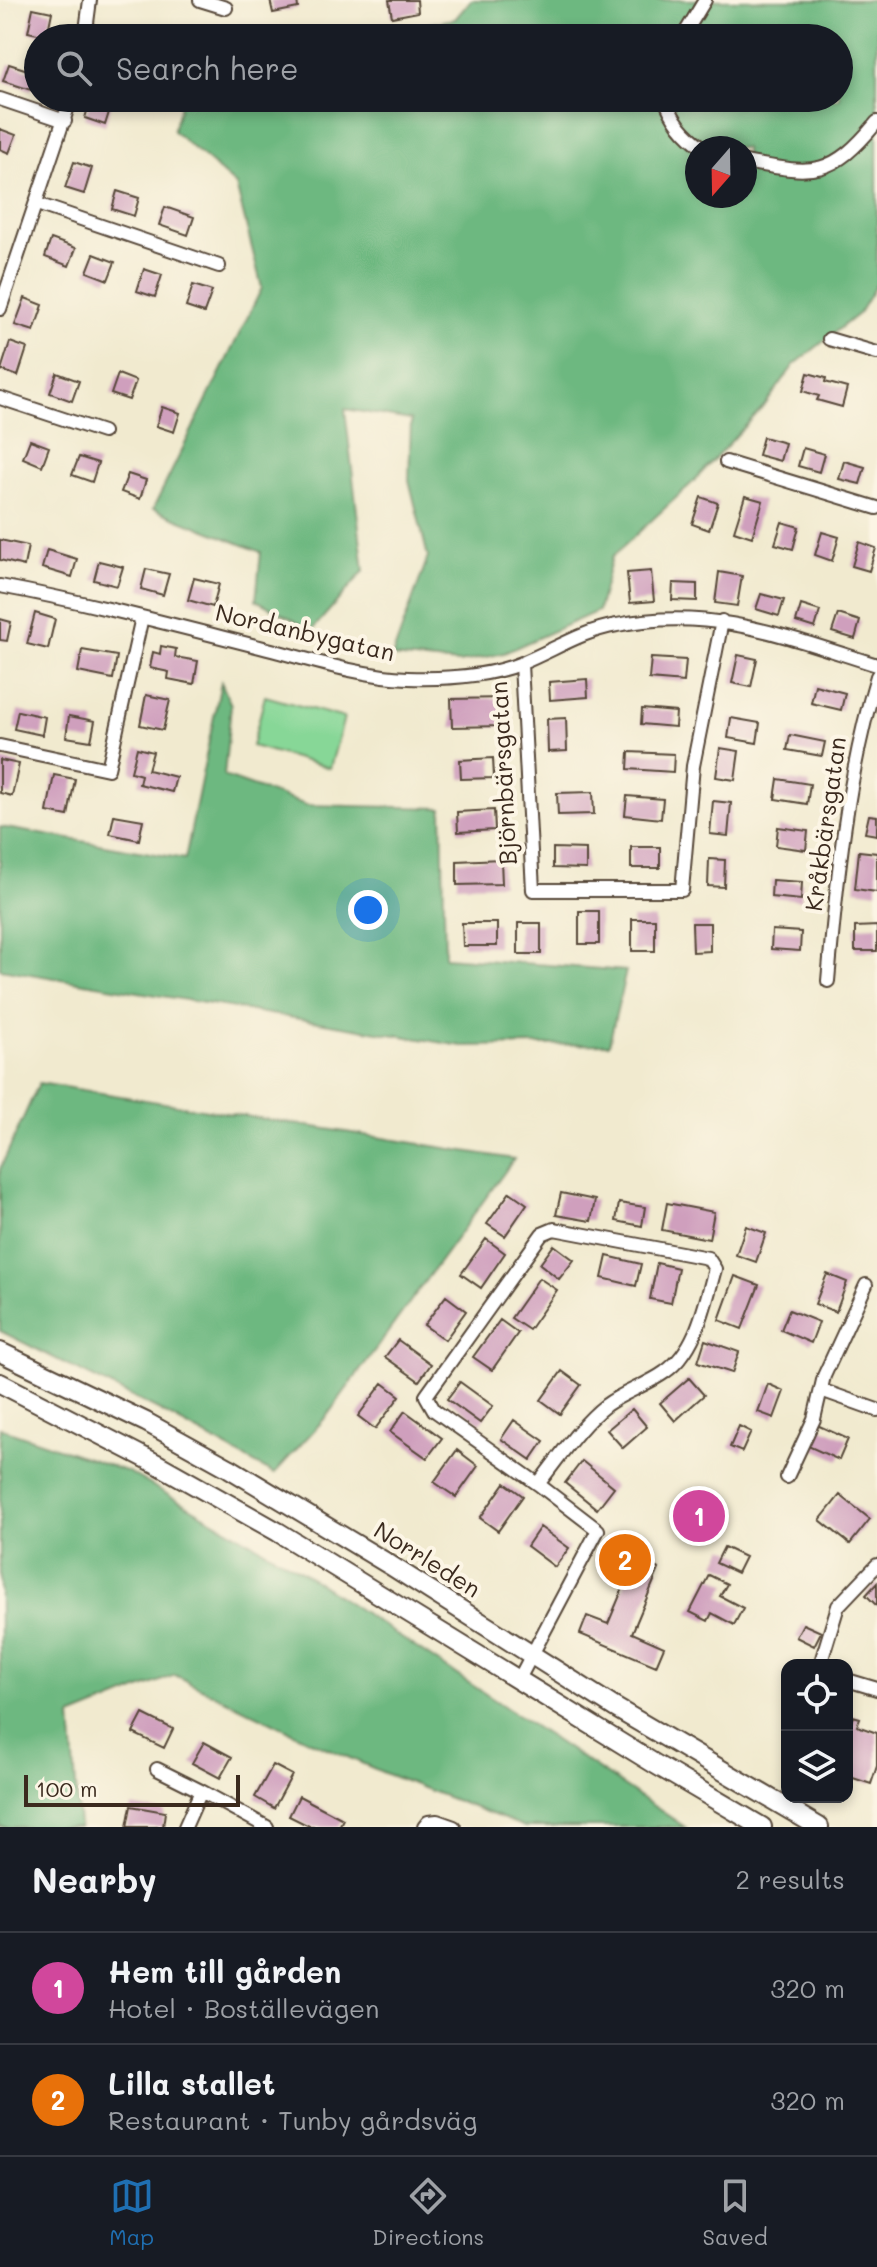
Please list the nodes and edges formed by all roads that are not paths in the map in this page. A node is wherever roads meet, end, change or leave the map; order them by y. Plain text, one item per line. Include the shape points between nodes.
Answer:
1 (90, 0) edge
2 (200, 0) edge
3 (705, 0) edge
4 (226, 8) dead end
5 (87, 24) edge
6 (690, 24) edge
7 (0, 99) edge
8 (24, 107) edge
9 (38, 112) edge
10 (67, 112) edge
11 (670, 112) edge
12 (65, 121) junction
13 (877, 122) edge
14 (689, 136) edge
15 (757, 164) edge
16 (37, 204) junction
17 (219, 266) dead end
18 (0, 309) edge
19 (829, 339) dead end
20 (877, 353) edge
21 (0, 398) edge
22 (103, 432) dead end
23 (726, 462) dead end
24 (877, 508) edge
25 (0, 586) edge
26 (142, 617) junction
27 (722, 621) junction
28 (521, 664) junction
29 (877, 665) edge
30 (877, 676) edge
31 (0, 746) edge
32 (828, 981) dead end
33 (866, 1285) dead end
34 (0, 1352) edge
35 (0, 1383) edge
36 (821, 1390) junction
37 (877, 1410) edge
38 (787, 1477) dead end
39 (538, 1484) junction
40 (877, 1565) edge
41 (531, 1655) junction
42 (822, 1659) edge
43 (519, 1679) junction
44 (853, 1682) edge
45 (877, 1689) edge
46 (157, 1769) dead end
47 (201, 1791) junction
48 (185, 1827) edge
49 (267, 1827) edge
50 (424, 1827) edge
51 (454, 1827) edge
52 (762, 1827) edge
53 (819, 1827) edge

1 - 5 street
2 - 4 street
3 - 6 street
7 - 8 street
9 - 12 street
10 - 12 street
11 - 14 street
12 - 16 street
13 - 15 street via 822,169 792,171
16 - 17 street
16 - 18 street
19 - 20 street
21 - 22 street
23 - 24 street
25 - 26 street, Nordanbygatan
26 - 28 street, Nordanbygatan via 394,678 446,677
26 - 31 street via 108,769
27 - 28 street, Nordanbygatan via 690,617 616,625 578,636
27 - 28 street, Björnbärsgatan via 693,766 682,890 533,890
27 - 29 street, Nordanbygatan
30 - 32 street, Kråkbärsgatan via 840,843
33 - 36 street
34 - 41 main road, Norrleden via 229,1468
35 - 43 main road via 278,1532
36 - 37 street
36 - 38 street via 814,1419
39 - 39 street via 595,1414 667,1371 686,1349 715,1269 708,1258 554,1229 542,1234 426,1396 434,1410
39 - 41 street via 598,1530
40 - 42 street via 838,1606
41 - 43 street
41 - 53 main road, Norrleden
43 - 52 main road
44 - 45 street
46 - 47 street
47 - 48 street
47 - 49 street
50 - 51 street via 437,1821

